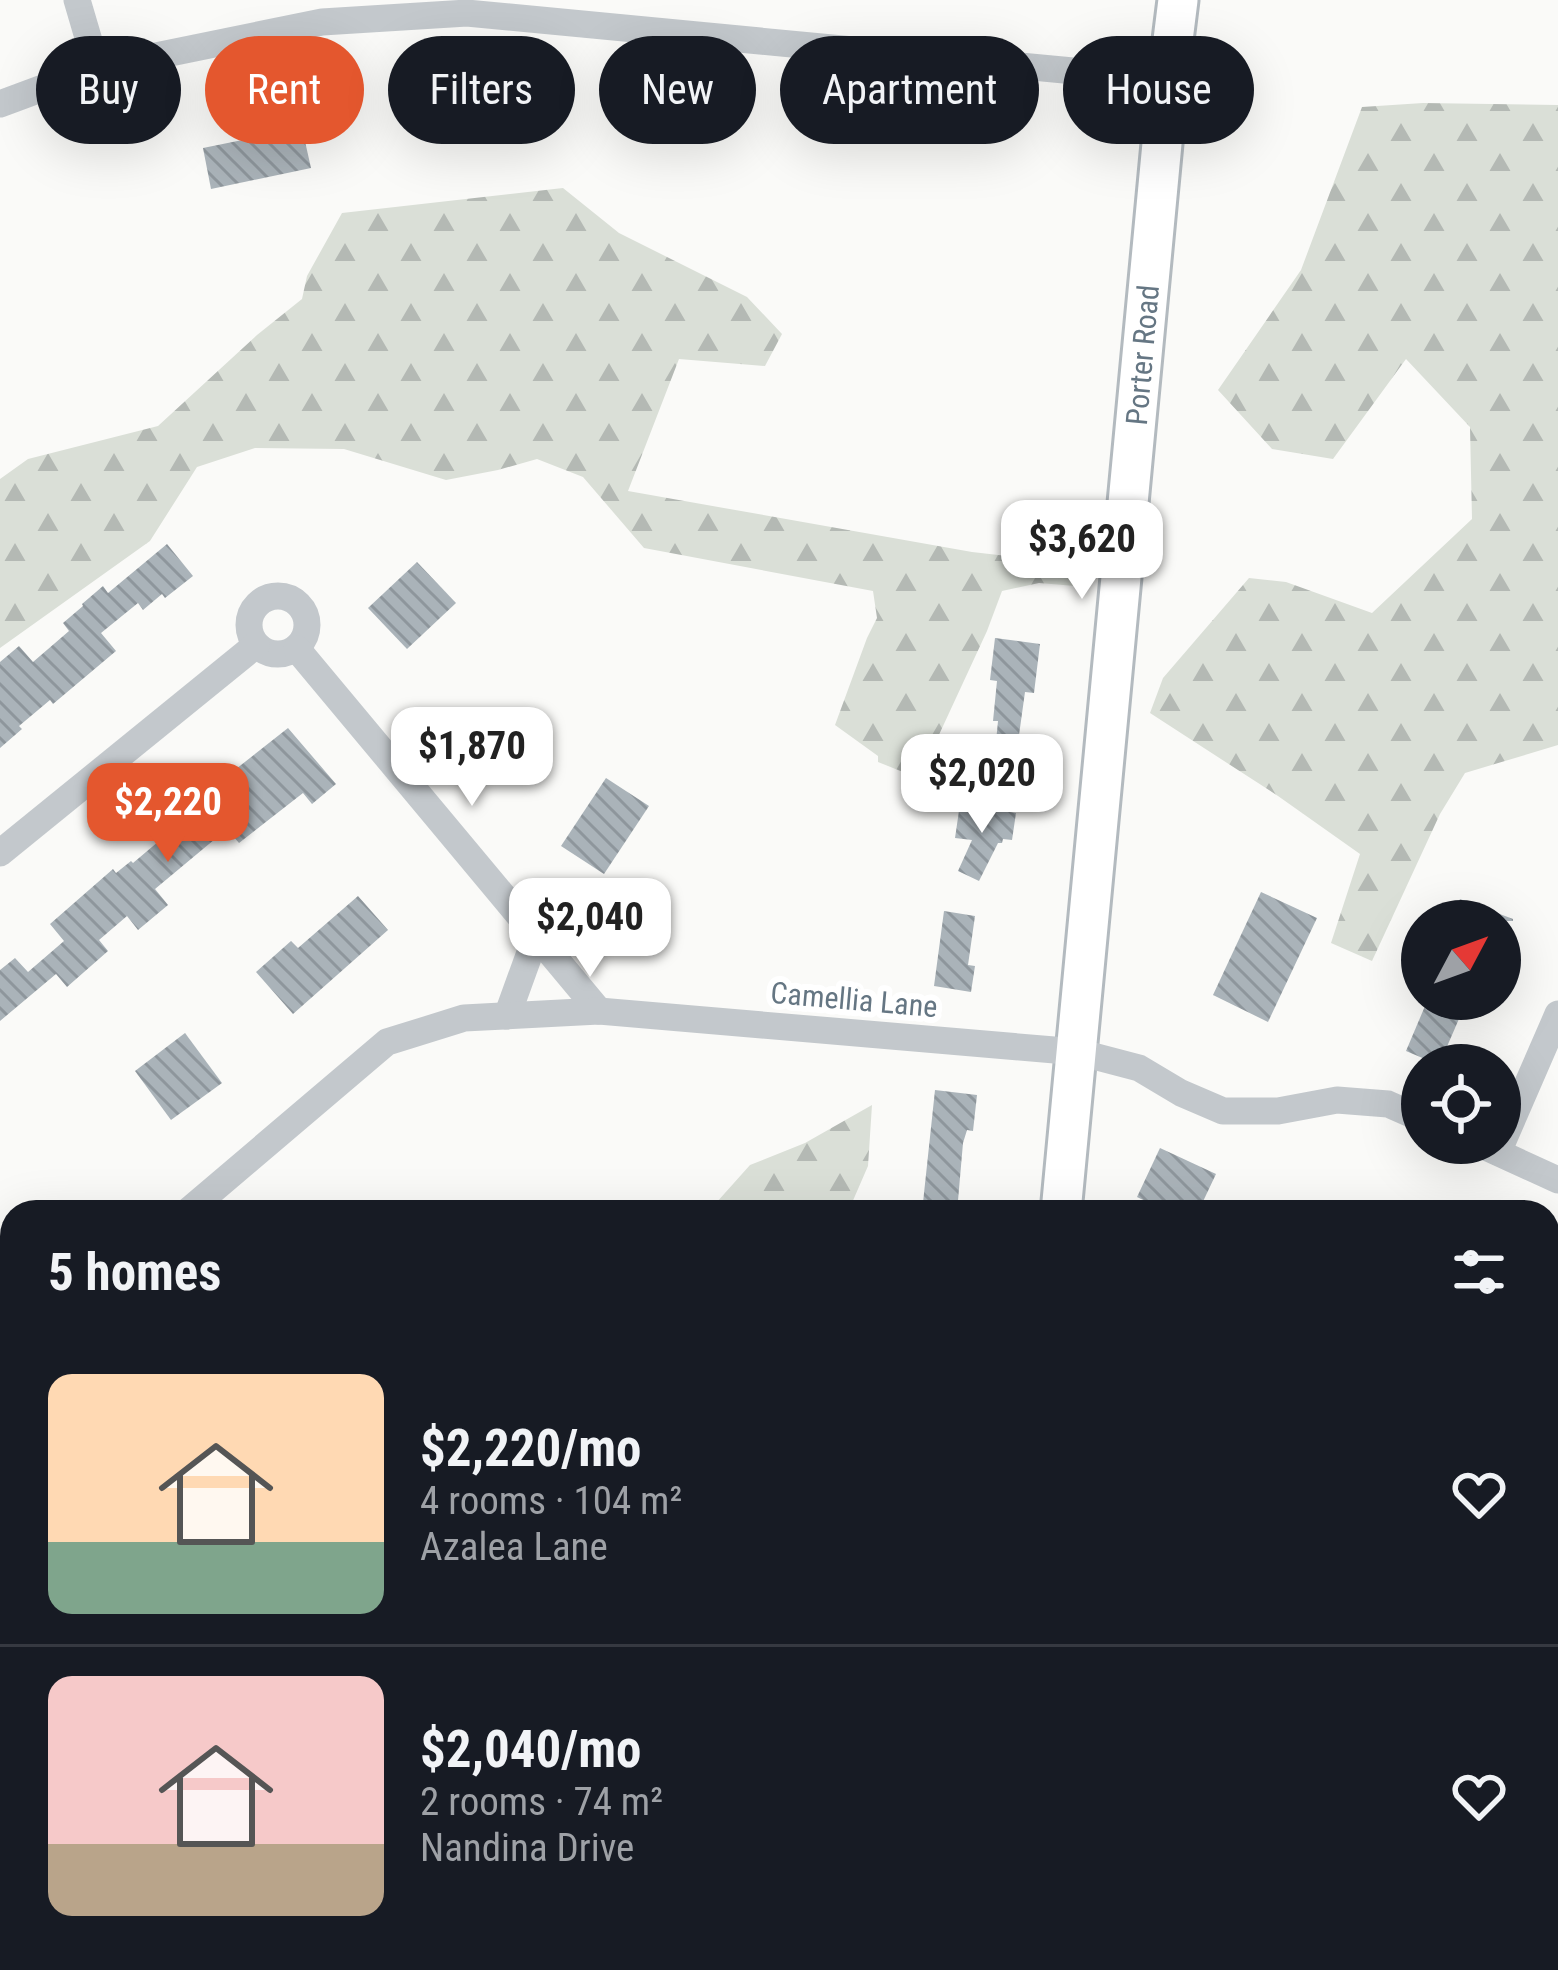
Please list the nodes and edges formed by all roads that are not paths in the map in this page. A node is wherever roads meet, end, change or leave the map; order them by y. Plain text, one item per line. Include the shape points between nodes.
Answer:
1 (77, 0) edge
2 (1178, 0) edge
3 (88, 36) edge
4 (1174, 36) edge
5 (181, 51) edge
6 (1063, 70) edge
7 (36, 91) edge
8 (0, 104) edge
9 (1162, 144) edge
10 (256, 645) junction
11 (296, 649) junction
12 (0, 853) edge
13 (536, 936) junction
14 (598, 1011) junction
15 (1558, 1015) edge
16 (506, 1016) junction
17 (1078, 1052) junction
18 (1521, 1085) edge
19 (1401, 1110) edge
20 (1521, 1163) edge
21 (1558, 1180) edge
22 (201, 1200) edge
23 (1062, 1200) edge

1 - 3 street
2 - 4 main road, Porter Road
5 - 6 street via 322,22 467,14
7 - 8 street
9 - 17 main road, Porter Road
10 - 11 street via 280,655
10 - 11 street via 250,616 262,601 281,596 305,612 307,632
10 - 12 street
11 - 13 street
13 - 14 street
13 - 16 street
14 - 16 street, Camellia Lane
14 - 17 street, Camellia Lane
15 - 18 street
16 - 22 street, Camellia Lane via 464,1018 387,1042
17 - 19 street, Camellia Lane via 1139,1068 1223,1111 1337,1100
17 - 23 main road, Porter Road
20 - 21 street

